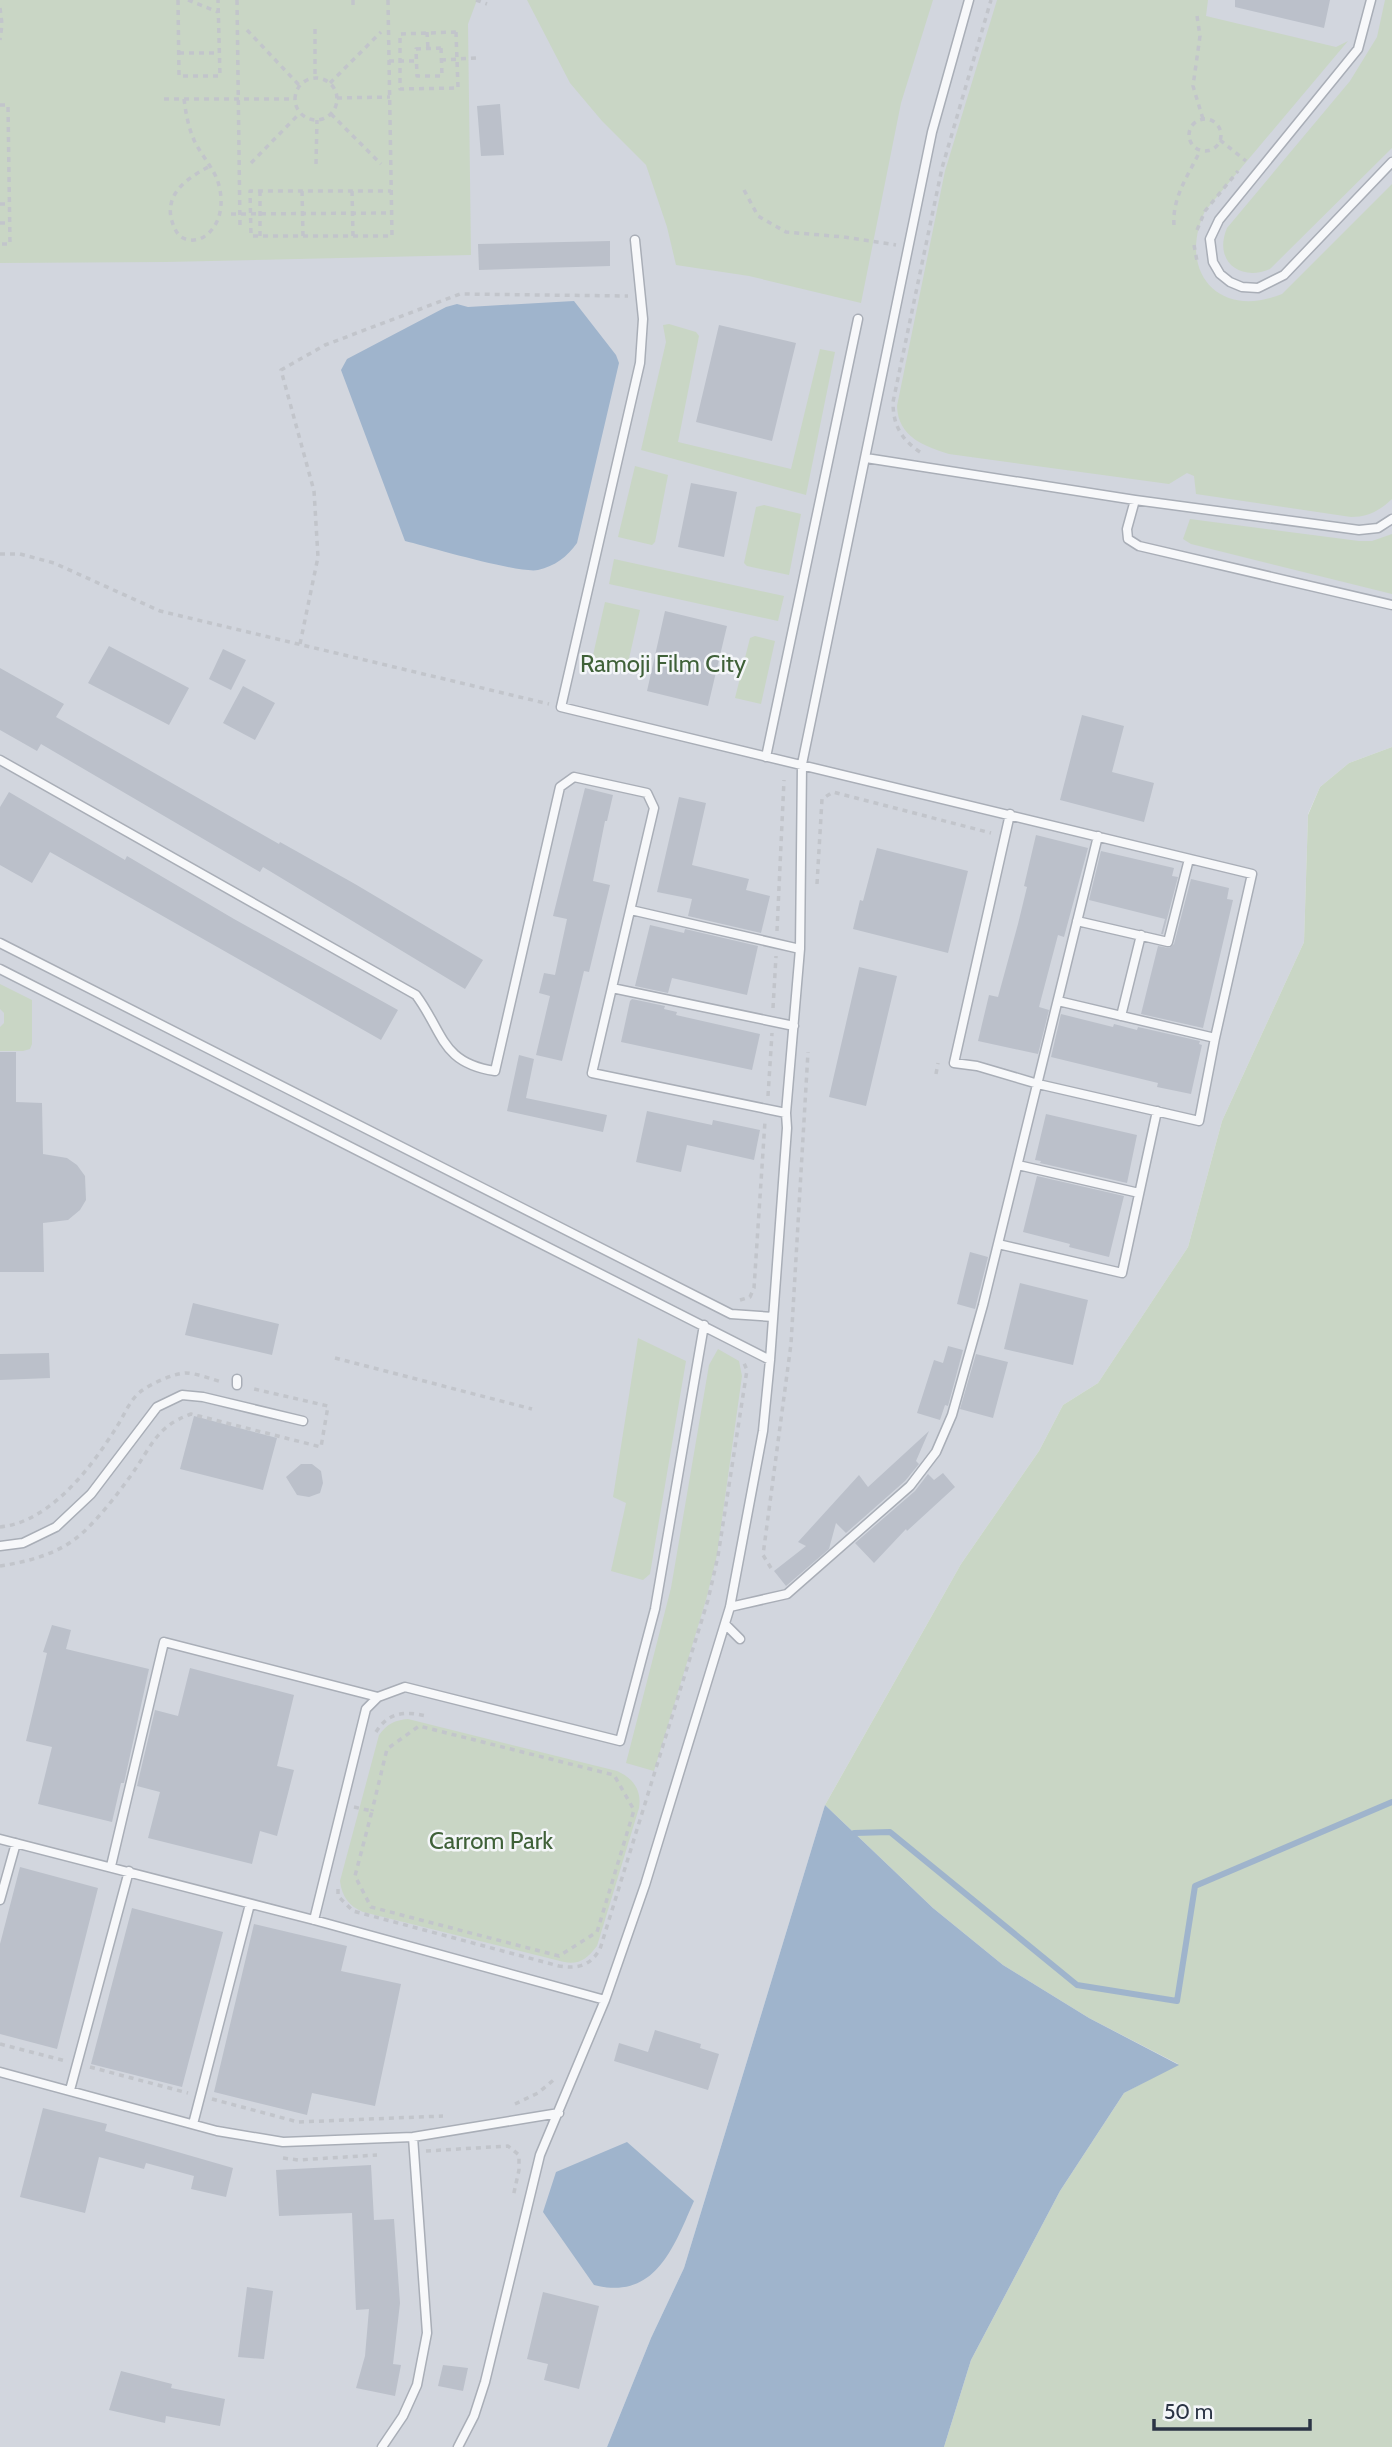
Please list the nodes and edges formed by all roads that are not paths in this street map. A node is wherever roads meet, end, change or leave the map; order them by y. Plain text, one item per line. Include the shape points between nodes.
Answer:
1 (969, 0) edge
2 (1371, 0) edge
3 (1392, 162) edge
4 (635, 240) dead end
5 (858, 319) dead end
6 (866, 458) junction
7 (1136, 499) junction
8 (1392, 519) edge
9 (1392, 606) edge
10 (766, 757) junction
11 (0, 760) edge
12 (802, 764) junction
13 (1010, 814) junction
14 (1098, 836) junction
15 (1189, 859) junction
16 (631, 910) junction
17 (1077, 921) junction
18 (1141, 935) junction
19 (0, 943) edge
20 (800, 948) junction
21 (0, 969) edge
22 (612, 988) junction
23 (1058, 1001) junction
24 (1121, 1016) junction
25 (794, 1026) junction
26 (1215, 1038) junction
27 (1038, 1084) junction
28 (1157, 1111) junction
29 (786, 1113) junction
30 (1018, 1165) junction
31 (1139, 1193) junction
32 (998, 1244) junction
33 (773, 1317) junction
34 (704, 1325) junction
35 (770, 1360) junction
36 (303, 1421) dead end
37 (0, 1546) edge
38 (730, 1607) junction
39 (725, 1624) junction
40 (740, 1639) dead end
41 (378, 1697) junction
42 (0, 1839) edge
43 (16, 1843) junction
44 (111, 1867) junction
45 (128, 1871) junction
46 (0, 1900) edge
47 (250, 1904) junction
48 (314, 1920) junction
49 (605, 2000) junction
50 (0, 2072) edge
51 (70, 2090) junction
52 (559, 2113) junction
53 (193, 2124) junction
54 (413, 2137) junction
55 (382, 2447) edge
56 (458, 2447) edge

1 - 6 lane via 932,132
2 - 3 lane via 1358,49 1219,220 1210,239 1220,274 1241,287 1258,288 1284,275
4 - 10 lane via 643,319 640,362 561,707
5 - 10 lane
6 - 7 lane
6 - 12 lane
7 - 8 lane via 1359,530 1378,528
7 - 9 lane via 1127,529 1128,539 1139,546
10 - 12 lane
11 - 16 lane via 416,995 458,1060 478,1069 495,1071 560,788 574,777 647,793 654,808
12 - 13 lane
12 - 20 lane
13 - 14 lane
13 - 27 lane via 954,1063
14 - 15 lane
14 - 17 lane
15 - 18 lane via 1168,942
15 - 26 lane via 1252,874
16 - 20 lane
16 - 22 lane
17 - 18 lane
17 - 23 lane
18 - 24 lane
19 - 33 lane via 731,1314
20 - 25 lane
21 - 34 lane
22 - 25 lane
22 - 29 lane via 592,1073
23 - 24 lane
23 - 27 lane
24 - 26 lane
25 - 29 lane
26 - 28 lane via 1199,1121
27 - 28 lane
27 - 30 lane
28 - 31 lane
29 - 33 lane
30 - 31 lane
30 - 32 lane
31 - 32 lane via 1122,1273
32 - 38 lane via 952,1415 936,1452 910,1486 787,1594
33 - 35 lane
34 - 35 lane
34 - 41 lane via 655,1609 620,1741 405,1687
35 - 38 lane via 763,1431
36 - 37 lane via 182,1395 157,1407 91,1494 56,1527 23,1543
38 - 39 lane
39 - 40 lane
39 - 49 lane
41 - 44 lane via 164,1642
41 - 48 lane via 366,1709
42 - 43 lane
43 - 44 lane
43 - 46 lane
44 - 45 lane
45 - 47 lane
45 - 51 lane
47 - 48 lane
47 - 53 lane
48 - 49 lane
49 - 52 lane
50 - 51 lane
51 - 53 lane
52 - 54 lane
52 - 56 lane via 540,2155 485,2382
53 - 54 lane via 283,2143
54 - 55 lane via 427,2333 417,2385

